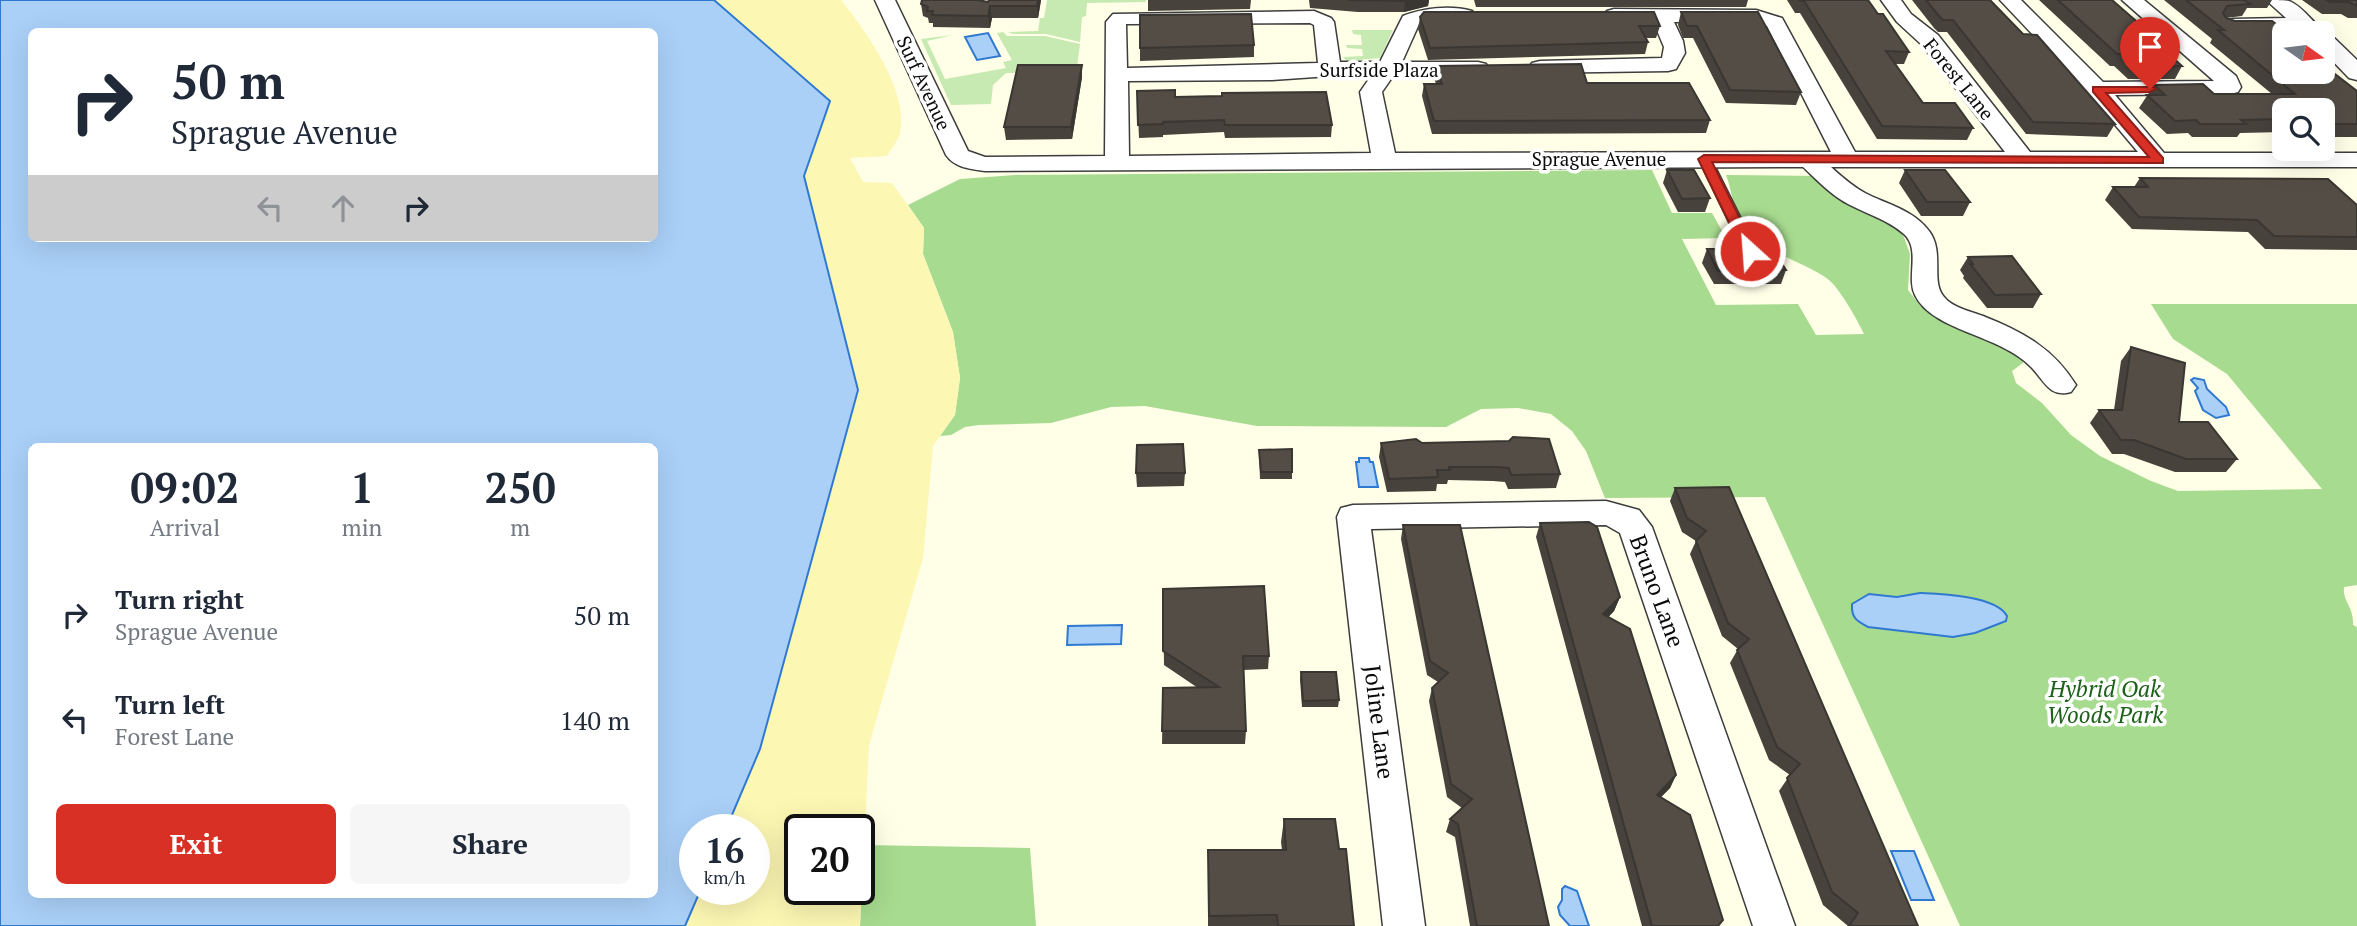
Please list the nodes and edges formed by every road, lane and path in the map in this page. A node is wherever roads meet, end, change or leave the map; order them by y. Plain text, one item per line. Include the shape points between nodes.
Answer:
1 (885, 0) edge
2 (1891, 0) edge
3 (2010, 0) edge
4 (2132, 0) edge
5 (2276, 0) edge
6 (1479, 15) edge
7 (1595, 15) edge
8 (1660, 15) junction
9 (2303, 21) edge
10 (2228, 25) edge
11 (2272, 29) edge
12 (2335, 35) edge
13 (2345, 36) dead end
14 (2335, 50) edge
15 (1330, 69) junction
16 (1388, 69) junction
17 (1496, 69) edge
18 (1522, 69) edge
19 (2357, 73) edge
20 (1117, 75) junction
21 (2097, 89) junction
22 (1704, 159) junction
23 (1809, 159) junction
24 (1847, 159) junction
25 (2357, 160) edge
26 (968, 161) joint
27 (1384, 161) junction
28 (2024, 161) junction
29 (2158, 161) junction
30 (1117, 163) junction
31 (1750, 251) edge
32 (2061, 385) dead end
33 (1353, 517) joint
34 (1404, 926) edge
35 (1774, 926) edge

1 - 26 street, Surf Avenue via 958,155
2 - 28 street, Forest Lane via 1904,19 1930,40
3 - 21 street
4 - 21 street via 2230,87
5 - 9 street
6 - 16 street via 1414,17
7 - 8 street
8 - 18 street via 1676,51 1668,64
8 - 24 street via 1756,16 1775,22
10 - 11 street
12 - 13 street
14 - 19 street
15 - 16 street, Surfside Plaza
15 - 20 street, Surfside Plaza
15 - 20 street via 1320,18 1126,17 1116,22
16 - 17 street, Surfside Plaza
16 - 27 street via 1371,92
20 - 30 street
21 - 29 street
22 - 23 street, Sprague Avenue
22 - 27 street, Sprague Avenue
22 - 31 lane
23 - 24 street, Sprague Avenue
23 - 32 street via 1849,194 1918,232 1925,245 1924,283 1933,303 2025,344
24 - 28 street, Sprague Avenue
25 - 29 street, Sprague Avenue
26 - 30 street, Sprague Avenue
27 - 30 street, Sprague Avenue
28 - 29 street, Sprague Avenue
33 - 34 street, Joline Lane
33 - 35 street, Bruno Lane via 1605,513 1627,519 1635,527

